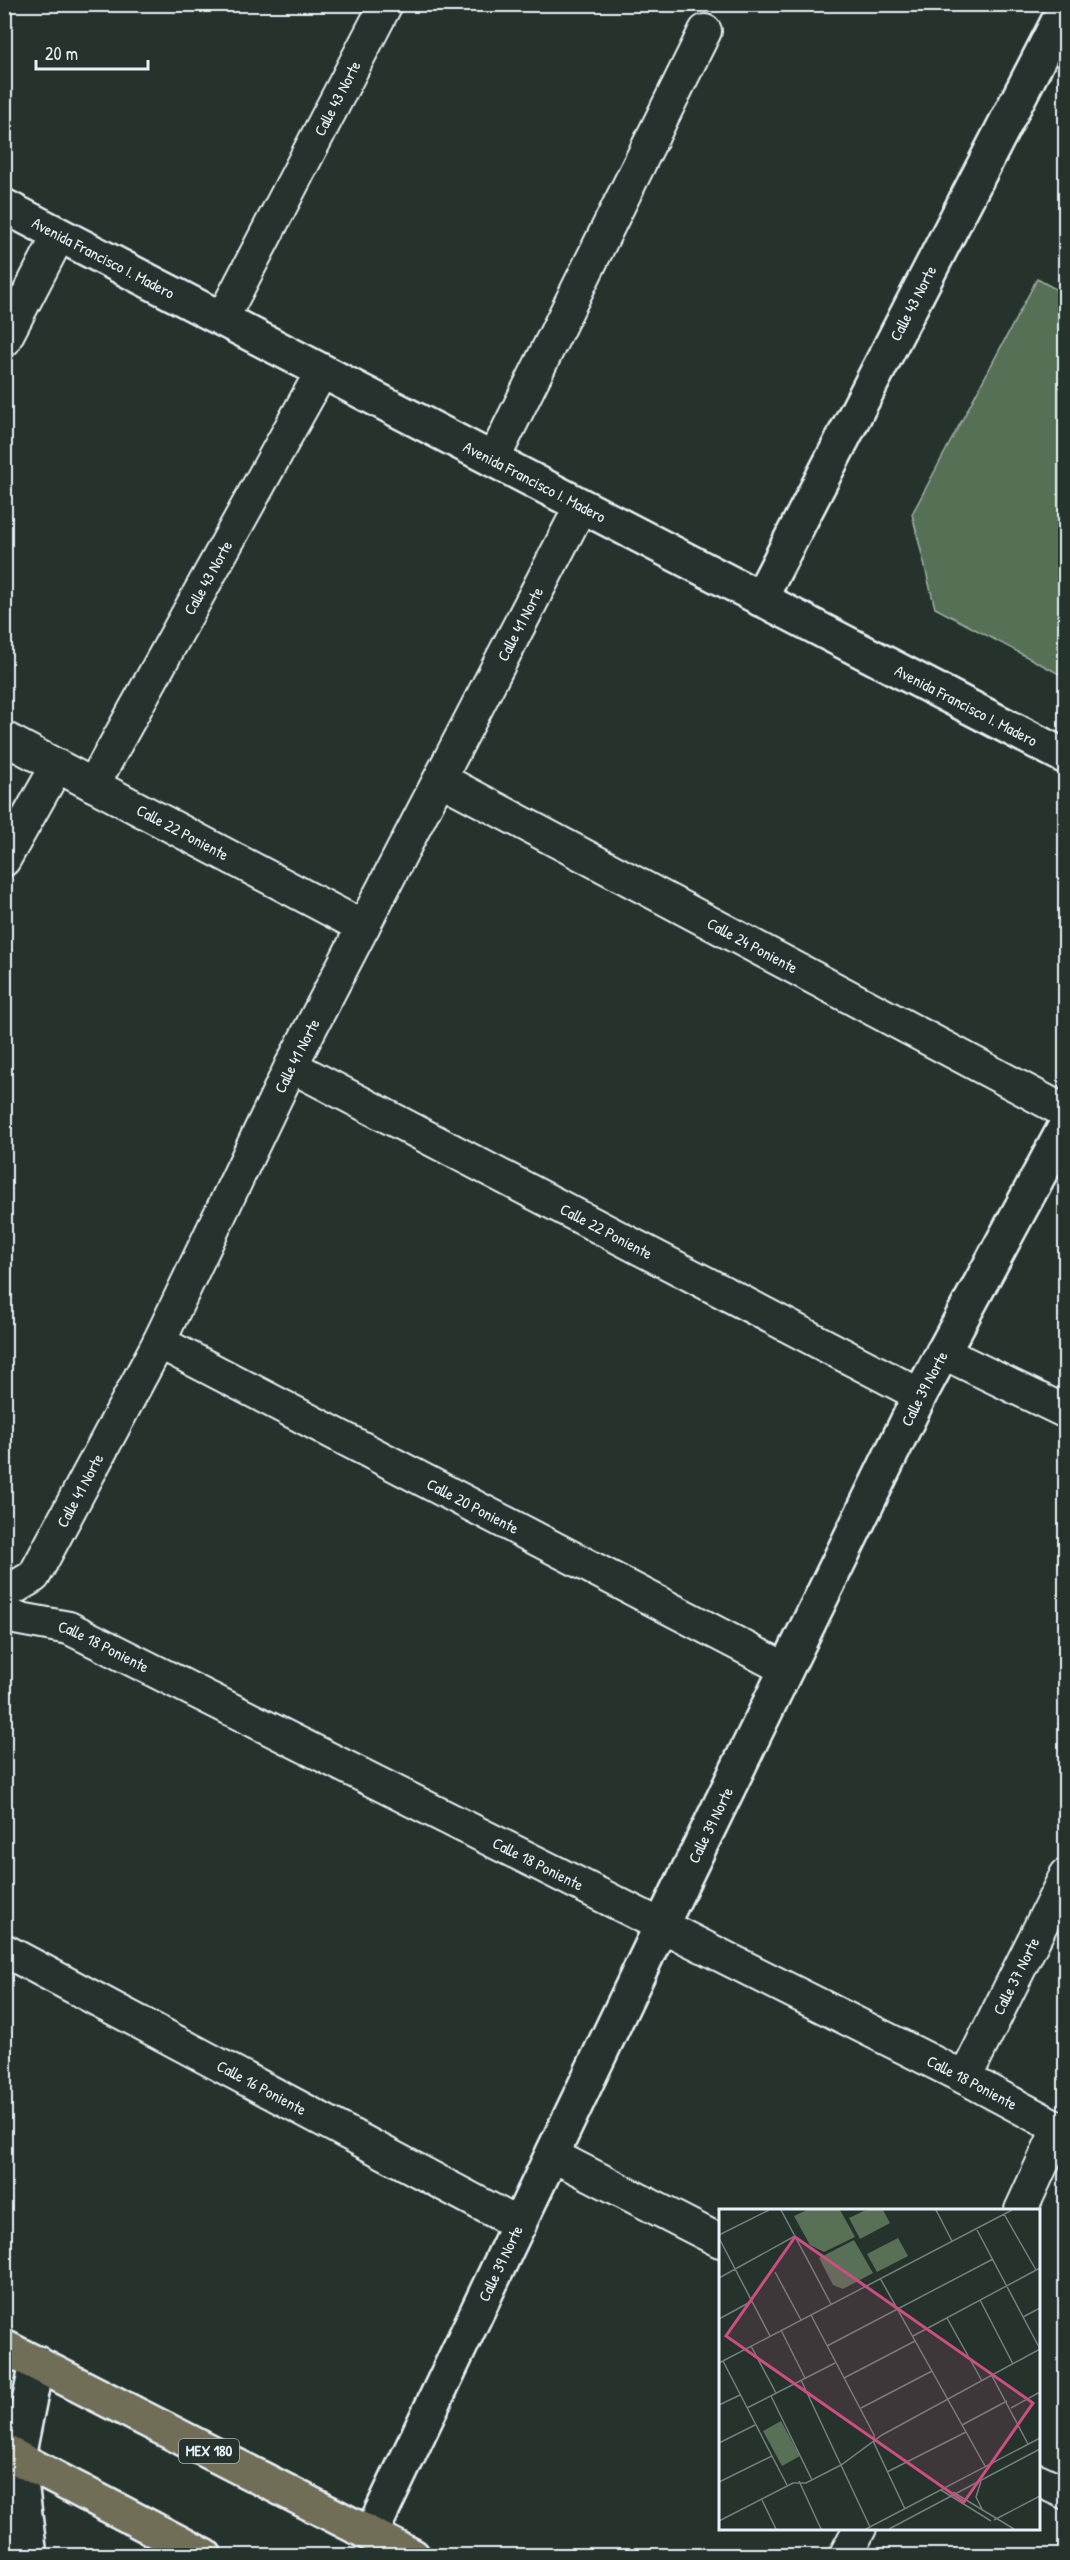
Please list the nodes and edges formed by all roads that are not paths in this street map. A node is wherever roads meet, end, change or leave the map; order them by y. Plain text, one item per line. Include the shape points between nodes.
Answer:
1 (1065, 6) edge
2 (379, 7) edge
3 (705, 31) dead end
4 (4, 206) edge
5 (59, 235) junction
6 (222, 319) junction
7 (4, 341) edge
8 (322, 371) junction
9 (493, 460) junction
10 (581, 506) junction
11 (760, 599) junction
12 (4, 738) edge
13 (1065, 757) edge
14 (57, 766) junction
15 (440, 778) junction
16 (93, 785) junction
17 (4, 860) edge
18 (363, 927) junction
19 (291, 1066) junction
20 (1065, 1112) edge
21 (1065, 1125) edge
22 (159, 1342) junction
23 (942, 1352) junction
24 (920, 1395) junction
25 (1065, 1412) edge
26 (4, 1594) edge
27 (4, 1616) edge
28 (786, 1669) junction
29 (1065, 1875) edge
30 (661, 1926) junction
31 (4, 1950) edge
32 (965, 2078) junction
33 (1062, 2130) edge
34 (552, 2155) junction
35 (1022, 2209) edge
36 (520, 2225) junction
37 (719, 2240) edge
38 (4, 2346) edge
39 (37, 2363) junction
40 (11, 2454) edge
41 (1040, 2481) edge
42 (1065, 2493) edge
43 (859, 2530) edge
44 (371, 2534) junction
45 (30, 2556) edge
46 (205, 2556) edge
47 (413, 2556) edge
48 (845, 2556) edge

1 - 11 street, Calle 43 Norte
2 - 6 street, Calle 43 Norte
3 - 9 street
4 - 5 street, Avenida Francisco I. Madero
5 - 6 street, Avenida Francisco I. Madero
5 - 7 street
6 - 8 street, Avenida Francisco I. Madero
8 - 9 street, Avenida Francisco I. Madero
8 - 16 street, Calle 43 Norte
9 - 10 street, Avenida Francisco I. Madero
10 - 11 street, Avenida Francisco I. Madero
10 - 15 street, Calle 41 Norte
11 - 13 street, Avenida Francisco I. Madero
12 - 14 street, Calle 22 Poniente
14 - 16 street, Calle 22 Poniente
14 - 17 street
15 - 18 street, Calle 41 Norte
15 - 20 street, Calle 24 Poniente
16 - 18 street, Calle 22 Poniente
18 - 19 street, Calle 41 Norte
19 - 22 street, Calle 41 Norte
19 - 24 street, Calle 22 Poniente
21 - 23 street, Calle 39 Norte
22 - 26 street, Calle 41 Norte via 34,1576
22 - 28 street, Calle 20 Poniente
23 - 24 street, Calle 39 Norte
23 - 25 street
24 - 28 street, Calle 39 Norte
27 - 30 street, Calle 18 Poniente via 69,1628
28 - 30 street, Calle 39 Norte
29 - 32 street, Calle 37 Norte
30 - 32 street, Calle 18 Poniente
30 - 34 street, Calle 39 Norte
31 - 36 street, Calle 16 Poniente
32 - 33 street, Calle 18 Poniente
33 - 35 street
34 - 36 street, Calle 39 Norte
34 - 37 street
36 - 44 street, Calle 39 Norte
38 - 39 main road, MEX 180
39 - 40 street
39 - 44 main road, MEX 180
40 - 45 street
40 - 46 main road
41 - 42 street
43 - 48 street
44 - 47 main road, MEX 180

